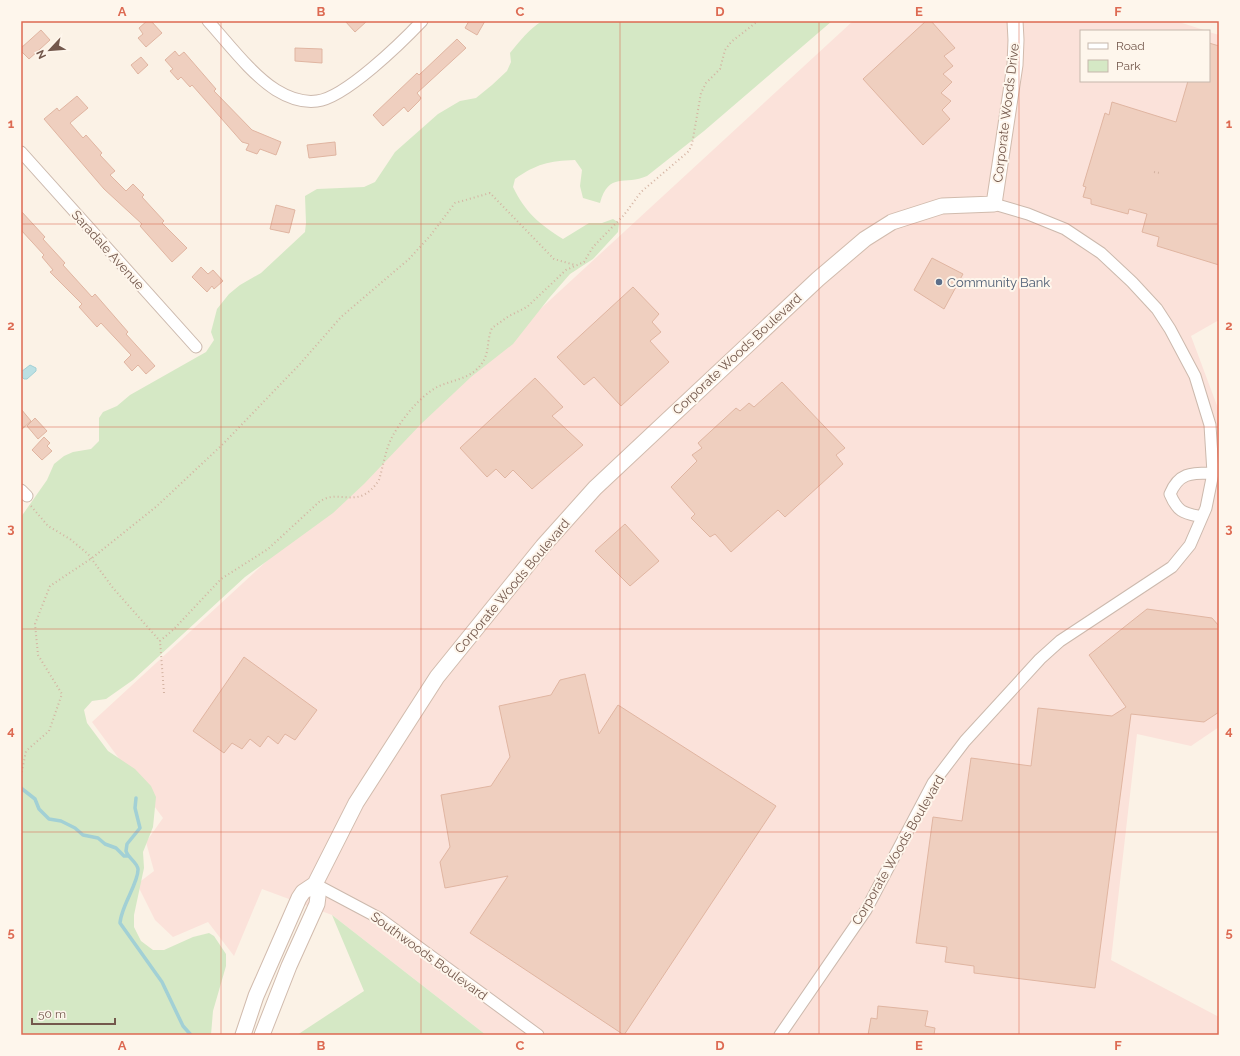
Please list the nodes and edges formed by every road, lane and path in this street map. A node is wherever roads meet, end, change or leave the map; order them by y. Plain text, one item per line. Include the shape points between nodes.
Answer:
1 (208, 21) edge
2 (422, 21) edge
3 (758, 21) edge
4 (1015, 21) edge
5 (21, 152) edge
6 (1154, 172) dead end
7 (1160, 173) dead end
8 (994, 204) junction
9 (576, 266) junction
10 (196, 347) dead end
11 (1214, 473) junction
12 (24, 493) edge
13 (1202, 517) junction
14 (92, 558) junction
15 (160, 641) junction
16 (164, 693) dead end
17 (21, 776) edge
18 (315, 884) junction
19 (243, 1035) edge
20 (262, 1035) edge
21 (538, 1035) edge
22 (780, 1035) edge

1 - 2 street via 267,83 291,98 310,101 322,100 343,90
3 - 9 path via 731,42 725,50 720,69 706,84 701,94 689,151 641,192 624,215 593,247 584,262
4 - 8 street, Corporate Woods Drive via 1015,65
5 - 10 street, Saradale Avenue
6 - 7 path
8 - 11 street, Corporate Woods Boulevard via 1065,229 1101,253 1157,309 1181,345 1195,376 1210,425
8 - 18 street, Corporate Woods Boulevard via 942,206 892,222 865,239 818,278 595,488 543,546 437,677 356,803
9 - 14 path via 554,259 490,193 455,203 409,259 341,317 300,364 222,444 157,506
9 - 15 path via 562,273 528,307 492,328 488,352 476,370 438,387 420,401 403,420 391,440 379,480 370,490 357,498 325,498 268,549 221,579
11 - 13 street, Corporate Woods Boulevard
11 - 13 street via 1196,473 1182,477 1170,494 1174,504 1182,512
12 - 14 path via 35,512 48,526 79,545
13 - 22 street, Corporate Woods Boulevard via 1190,545 1172,567 1060,641 965,740 933,783 866,910
14 - 15 path via 113,588
14 - 17 path via 50,586 35,624 38,655 62,694 49,731 26,752
15 - 16 path
18 - 19 street, Corporate Woods Boulevard via 298,898 256,996
18 - 20 street via 317,904
18 - 21 street, Southwoods Boulevard via 379,918

